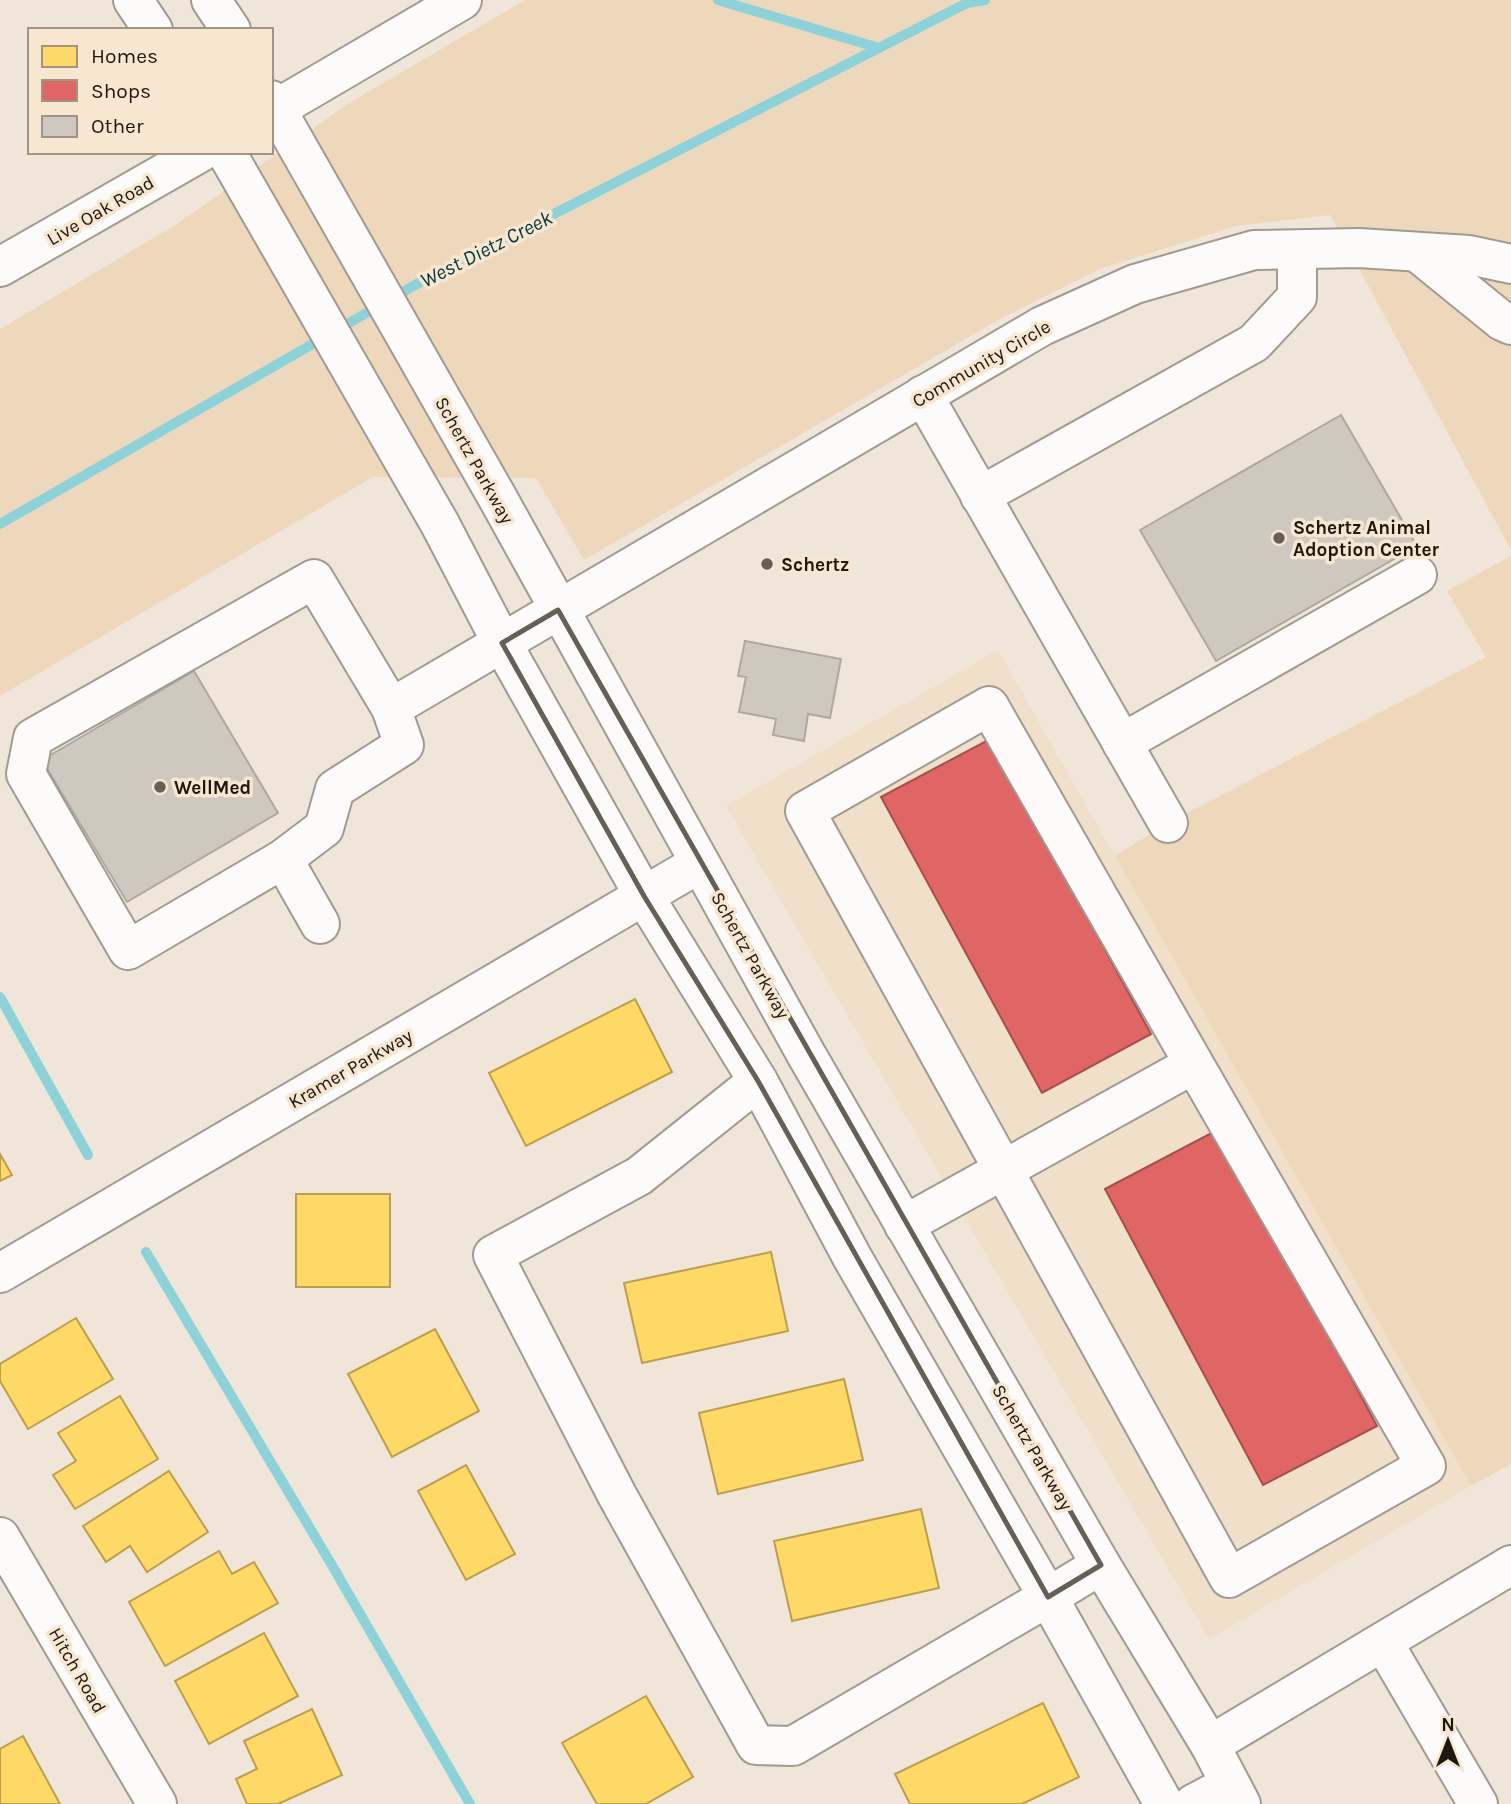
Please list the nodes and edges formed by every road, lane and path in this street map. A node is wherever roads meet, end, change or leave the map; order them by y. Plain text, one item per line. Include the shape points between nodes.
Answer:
1 (133, 0) edge
2 (211, 0) edge
3 (462, 0) edge
4 (152, 28) edge
5 (230, 28) edge
6 (273, 107) edge
7 (198, 154) edge
8 (227, 154) edge
9 (1297, 250) junction
10 (1417, 252) junction
11 (1511, 264) edge
12 (0, 267) edge
13 (1511, 325) edge
14 (923, 395) junction
15 (980, 496) junction
16 (1417, 575) dead end
17 (558, 610) junction
18 (502, 643) junction
19 (391, 708) junction
20 (1122, 743) junction
21 (1168, 823) dead end
22 (283, 859) junction
23 (700, 863) junction
24 (644, 896) junction
25 (320, 924) dead end
26 (806, 1054) junction
27 (1194, 1064) junction
28 (758, 1081) junction
29 (1003, 1170) junction
30 (904, 1225) junction
31 (852, 1257) junction
32 (0, 1273) edge
33 (0, 1537) edge
34 (1101, 1564) junction
35 (1511, 1565) edge
36 (1048, 1597) junction
37 (1383, 1642) junction
38 (1210, 1745) junction
39 (1235, 1794) edge
40 (157, 1804) edge
41 (1164, 1804) edge
42 (1193, 1804) edge
43 (1478, 1804) edge

1 - 4 main road
2 - 5 main road
3 - 6 main road
6 - 17 main road, Schertz Parkway
7 - 12 main road, Live Oak Road
8 - 18 main road via 440,524
9 - 10 main road, Community Circle
9 - 14 main road, Community Circle via 1254,250 1135,284 1042,326
9 - 15 main road via 1297,297 1254,343
10 - 11 main road, Community Circle via 1469,255
10 - 13 main road
14 - 15 main road
14 - 17 main road, Community Circle
15 - 20 main road
16 - 20 main road
17 - 18 main road, Community Circle
17 - 23 main road, Schertz Parkway
18 - 19 main road, Community Circle
18 - 24 main road
19 - 22 main road via 404,745 335,789 324,828
19 - 22 main road via 314,579 33,738 26,774 128,950
20 - 21 main road
22 - 25 main road
23 - 24 main road, Kramer Parkway
23 - 26 main road, Schertz Parkway
24 - 28 main road
24 - 32 main road, Kramer Parkway
26 - 28 main road
26 - 30 main road, Schertz Parkway
27 - 29 main road
27 - 29 main road via 989,706 805,811
27 - 29 main road via 1426,1466 1229,1578
28 - 31 main road
28 - 36 main road via 639,1176 493,1255 617,1495 756,1745 793,1746
29 - 30 main road
30 - 31 main road
30 - 34 main road, Schertz Parkway
31 - 36 main road
33 - 40 main road, Hitch Road
34 - 36 main road
34 - 38 main road, Schertz Parkway
35 - 37 main road
36 - 41 main road
37 - 38 main road
37 - 43 main road
38 - 39 main road, Schertz Parkway
39 - 42 main road

